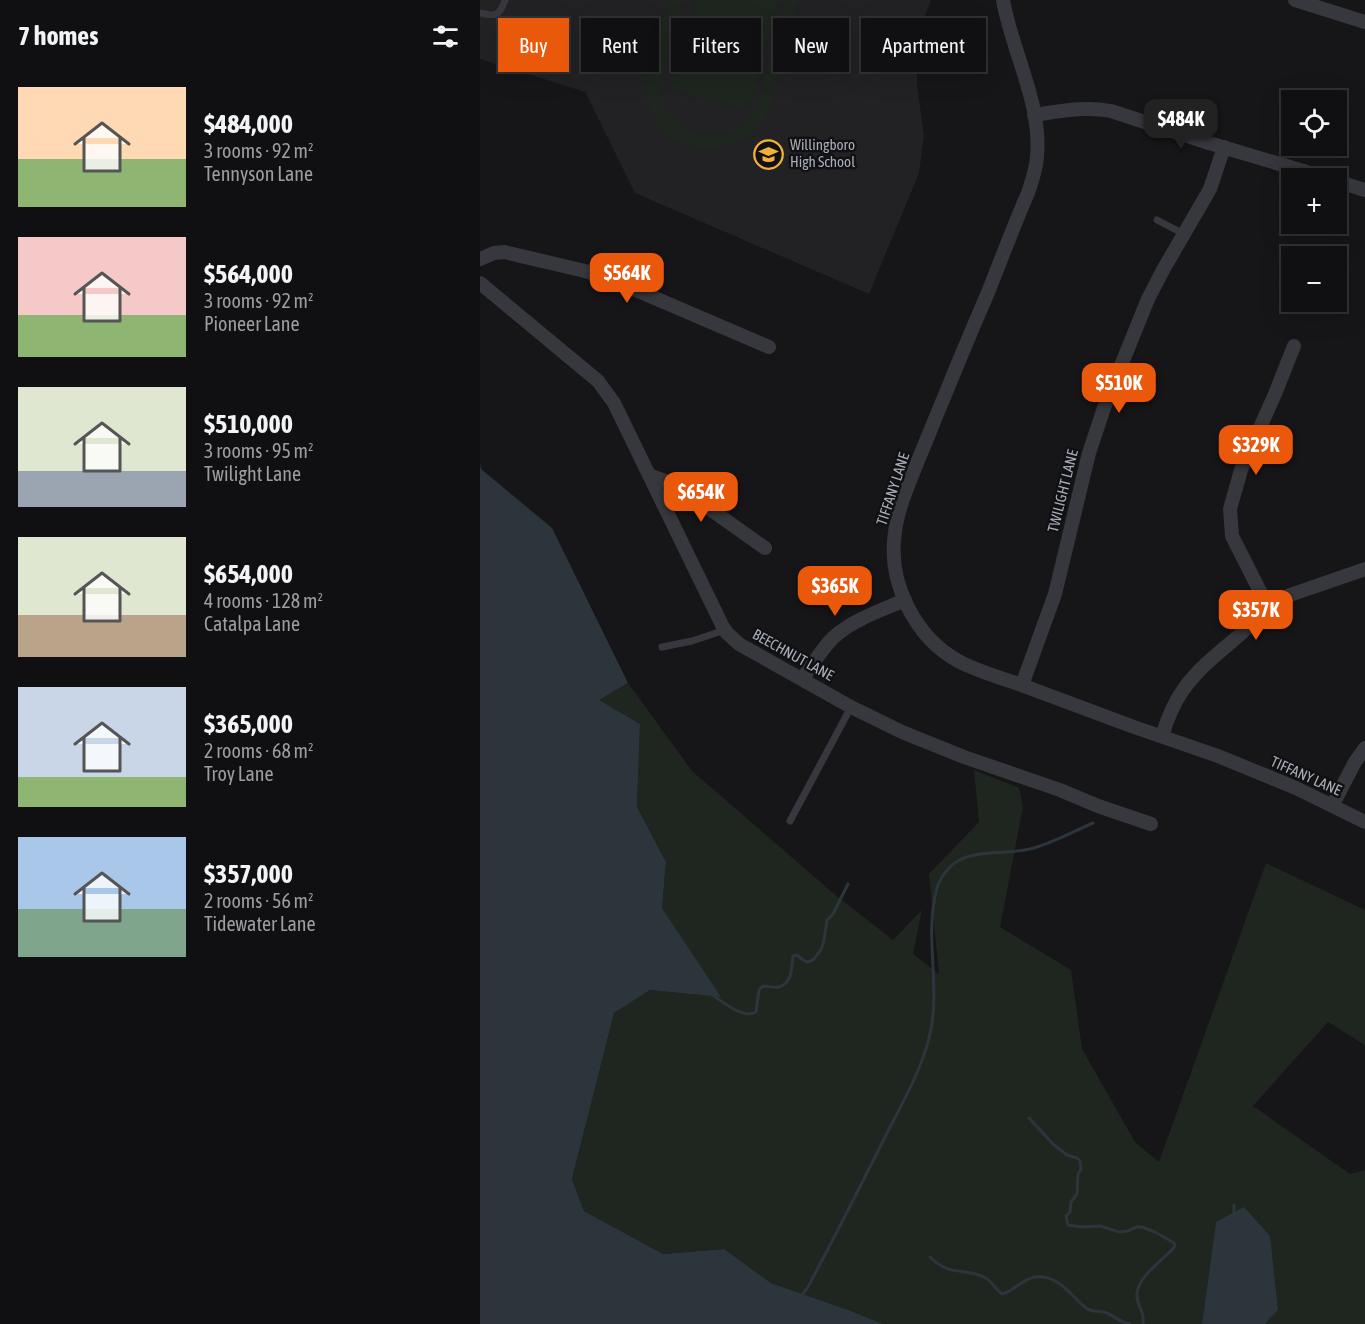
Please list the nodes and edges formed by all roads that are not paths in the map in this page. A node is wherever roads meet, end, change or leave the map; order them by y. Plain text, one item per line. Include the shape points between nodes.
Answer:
1 (505, 0) edge
2 (1003, 0) edge
3 (1294, 0) edge
4 (480, 13) edge
5 (1365, 22) edge
6 (1035, 115) junction
7 (1224, 147) junction
8 (1294, 168) edge
9 (1347, 184) edge
10 (1365, 190) edge
11 (1157, 220) dead end
12 (1184, 234) junction
13 (480, 259) edge
14 (480, 283) edge
15 (1293, 346) dead end
16 (769, 347) dead end
17 (649, 475) junction
18 (765, 548) dead end
19 (1365, 569) edge
20 (905, 600) junction
21 (1269, 609) junction
22 (725, 630) junction
23 (662, 647) dead end
24 (802, 679) junction
25 (1022, 685) junction
26 (851, 707) junction
27 (1162, 736) junction
28 (1365, 748) edge
29 (1332, 806) junction
30 (790, 821) dead end
31 (1365, 822) edge
32 (1151, 824) dead end

1 - 4 lane via 494,16
2 - 6 street, TIFFANY LANE
3 - 5 street
6 - 7 street via 1097,108
6 - 20 street, TIFFANY LANE via 1034,174 899,513 893,551
7 - 8 street
7 - 12 street, TWILIGHT LANE via 1209,189
9 - 10 street
11 - 12 lane
12 - 25 street, TWILIGHT LANE via 1149,299 1097,429 1055,594
13 - 16 street via 504,252 608,278
14 - 17 street, BEECHNUT LANE via 598,381 614,403
15 - 21 street via 1241,470 1230,509 1232,536
17 - 18 street via 676,485
17 - 22 street, BEECHNUT LANE
19 - 21 street via 1290,595
20 - 24 street via 868,616 833,638
20 - 25 street, TIFFANY LANE via 928,636 959,661
21 - 27 street via 1187,685
22 - 23 lane
22 - 24 street, BEECHNUT LANE via 748,650
24 - 26 street, BEECHNUT LANE
25 - 27 street, TIFFANY LANE
26 - 30 lane
26 - 32 street, BEECHNUT LANE via 951,752
27 - 29 street, TIFFANY LANE via 1277,780
28 - 29 street
29 - 31 street, TIFFANY LANE

